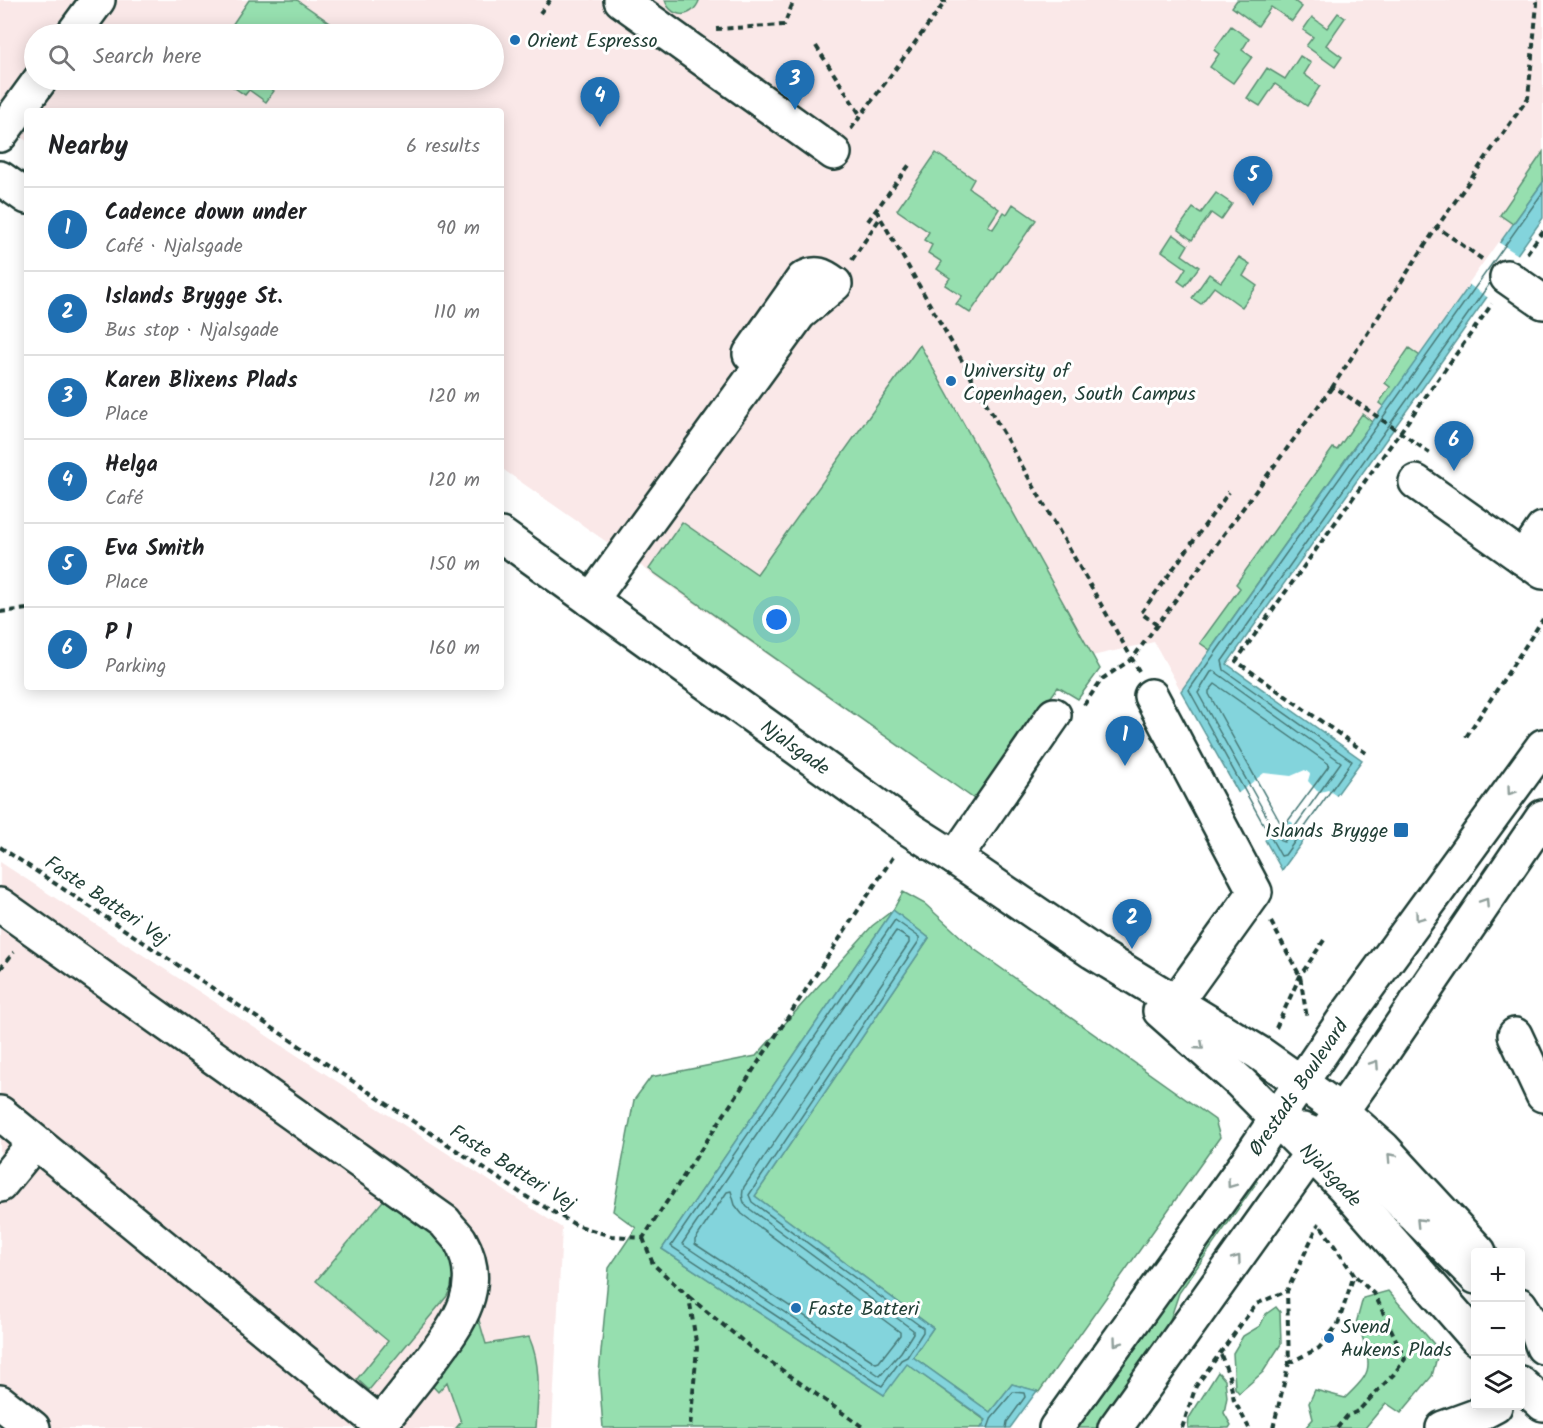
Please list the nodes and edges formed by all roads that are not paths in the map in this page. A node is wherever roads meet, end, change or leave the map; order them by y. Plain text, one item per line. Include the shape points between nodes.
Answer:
1 (98, 0) edge
2 (621, 0) edge
3 (80, 24) edge
4 (33, 90) edge
5 (0, 135) edge
6 (834, 153) road end
7 (0, 178) edge
8 (24, 195) edge
9 (1499, 272) road end
10 (1543, 302) edge
11 (750, 354) dead end
12 (1416, 482) dead end
13 (1543, 529) edge
14 (504, 537) edge
15 (1538, 568) edge
16 (591, 600) junction
17 (1151, 696) dead end
18 (1054, 715) dead end
19 (1543, 746) edge
20 (1543, 817) edge
21 (955, 858) junction
22 (0, 905) edge
23 (1093, 952) junction
24 (1176, 1002) junction
25 (1515, 1035) dead end
26 (1300, 1084) junction
27 (1543, 1095) edge
28 (1341, 1111) junction
29 (0, 1113) edge
30 (1276, 1129) junction
31 (35, 1142) junction
32 (1317, 1146) junction
33 (0, 1185) edge
34 (1344, 1187) junction
35 (1475, 1248) edge
36 (1471, 1272) edge
37 (1471, 1307) edge
38 (1525, 1319) edge
39 (1471, 1332) edge
40 (1531, 1339) edge
41 (1533, 1388) edge
42 (0, 1402) edge
43 (1487, 1410) edge
44 (378, 1426) edge
45 (33, 1428) edge
46 (1056, 1428) edge
47 (1115, 1428) edge
48 (1443, 1428) edge

1 - 3 street
2 - 6 street
4 - 5 street
7 - 8 street
9 - 10 street
11 - 16 street via 803,279 820,274 835,284 799,314
12 - 15 street
13 - 15 street
14 - 16 street, Njalsgade
16 - 21 street, Njalsgade
17 - 24 street via 1256,892
18 - 21 street
19 -> 26 street, Ørestads Boulevard
28 -> 20 street
21 - 23 street, Njalsgade
22 - 44 street via 445,1222 459,1240 468,1261 466,1307 455,1328
23 - 24 street, Njalsgade
23 -> 30 street, Njalsgade via 1239,1081
24 - 26 street, Njalsgade
25 - 27 street
26 - 28 street, Njalsgade
26 - 30 street, Ørestads Boulevard
28 - 32 street
35 -> 28 street, Njalsgade via 1383,1148
29 - 31 street
30 - 32 street, Njalsgade
30 -> 46 street, Ørestads Boulevard
31 - 33 street
31 - 44 street
32 - 34 street, Njalsgade
36 -> 32 street via 1365,1166 1336,1143
47 -> 32 street
34 - 37 street
34 - 39 street, Njalsgade
38 - 40 street
40 - 41 street
42 - 45 street
43 - 48 street

